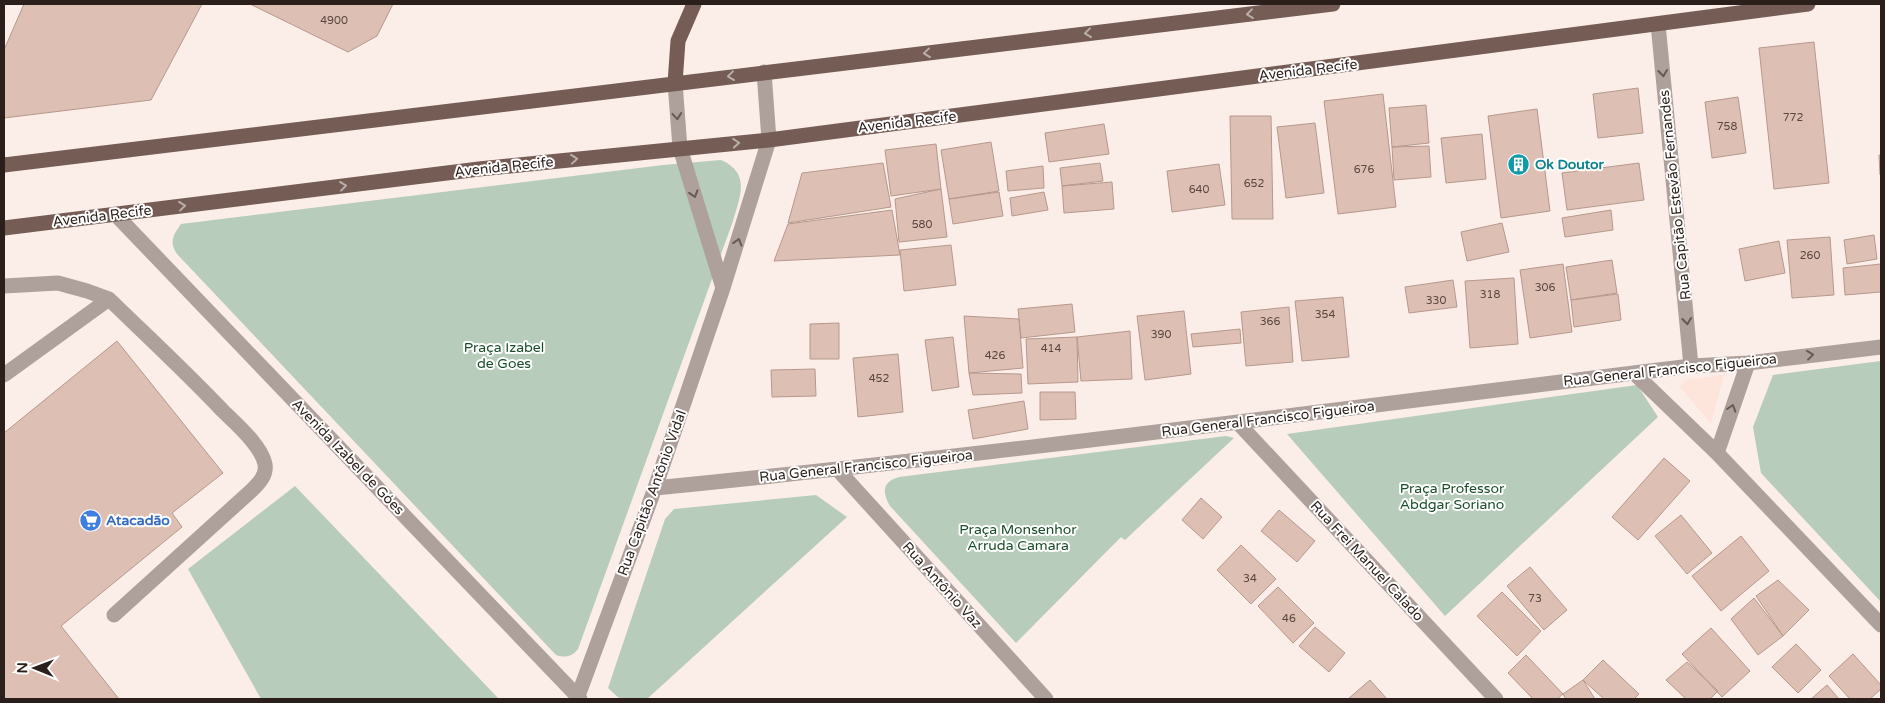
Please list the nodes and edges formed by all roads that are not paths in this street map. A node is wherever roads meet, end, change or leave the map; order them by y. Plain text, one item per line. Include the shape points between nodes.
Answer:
1 (694, 4) edge
2 (1333, 4) edge
3 (1808, 4) edge
4 (1658, 24) junction
5 (764, 72) junction
6 (674, 83) junction
7 (769, 140) junction
8 (680, 148) junction
9 (4, 165) edge
10 (116, 215) junction
11 (4, 228) edge
12 (4, 286) edge
13 (724, 288) junction
14 (109, 300) junction
15 (1881, 347) edge
16 (1748, 363) junction
17 (1691, 366) junction
18 (1634, 373) junction
19 (4, 374) edge
20 (1238, 423) junction
21 (1717, 453) junction
22 (838, 470) junction
23 (655, 488) junction
24 (114, 615) dead end
25 (1881, 625) edge
26 (579, 698) edge
27 (1046, 699) edge
28 (1496, 699) edge

1 - 6 main road via 678,41
2 -> 5 main road
3 - 4 main road, Avenida Recife
4 - 7 main road, Avenida Recife
4 -> 17 street, Rua Capitão Estevão Fernandes
5 -> 6 main road
5 - 7 street, Rua Capitão Antônio Vidal
6 -> 8 street
6 - 9 main road
8 -> 7 main road, Avenida Recife
13 -> 7 street, Rua Capitão Antônio Vidal
10 -> 8 main road, Avenida Recife via 479,169
8 -> 13 street
10 - 11 main road, Avenida Recife
10 - 26 street, Avenida Izabel de Góes
12 - 14 street via 58,283
13 - 23 street, Rua Capitão Antônio Vidal
14 - 19 street
14 - 24 street via 247,436 265,465 262,480 252,490
16 -> 15 street, Rua General Francisco Figueiroa
16 - 17 street, Rua General Francisco Figueiroa
21 -> 16 street
17 - 18 street, Rua General Francisco Figueiroa
18 - 20 street, Rua General Francisco Figueiroa
18 - 21 street
20 - 22 street, Rua General Francisco Figueiroa
20 - 28 street, Rua Frei Manuel Calado
21 - 25 street
22 - 23 street, Rua General Francisco Figueiroa
22 - 27 street, Rua Antônio Vaz
23 - 26 street, Rua Capitão Antônio Vidal

